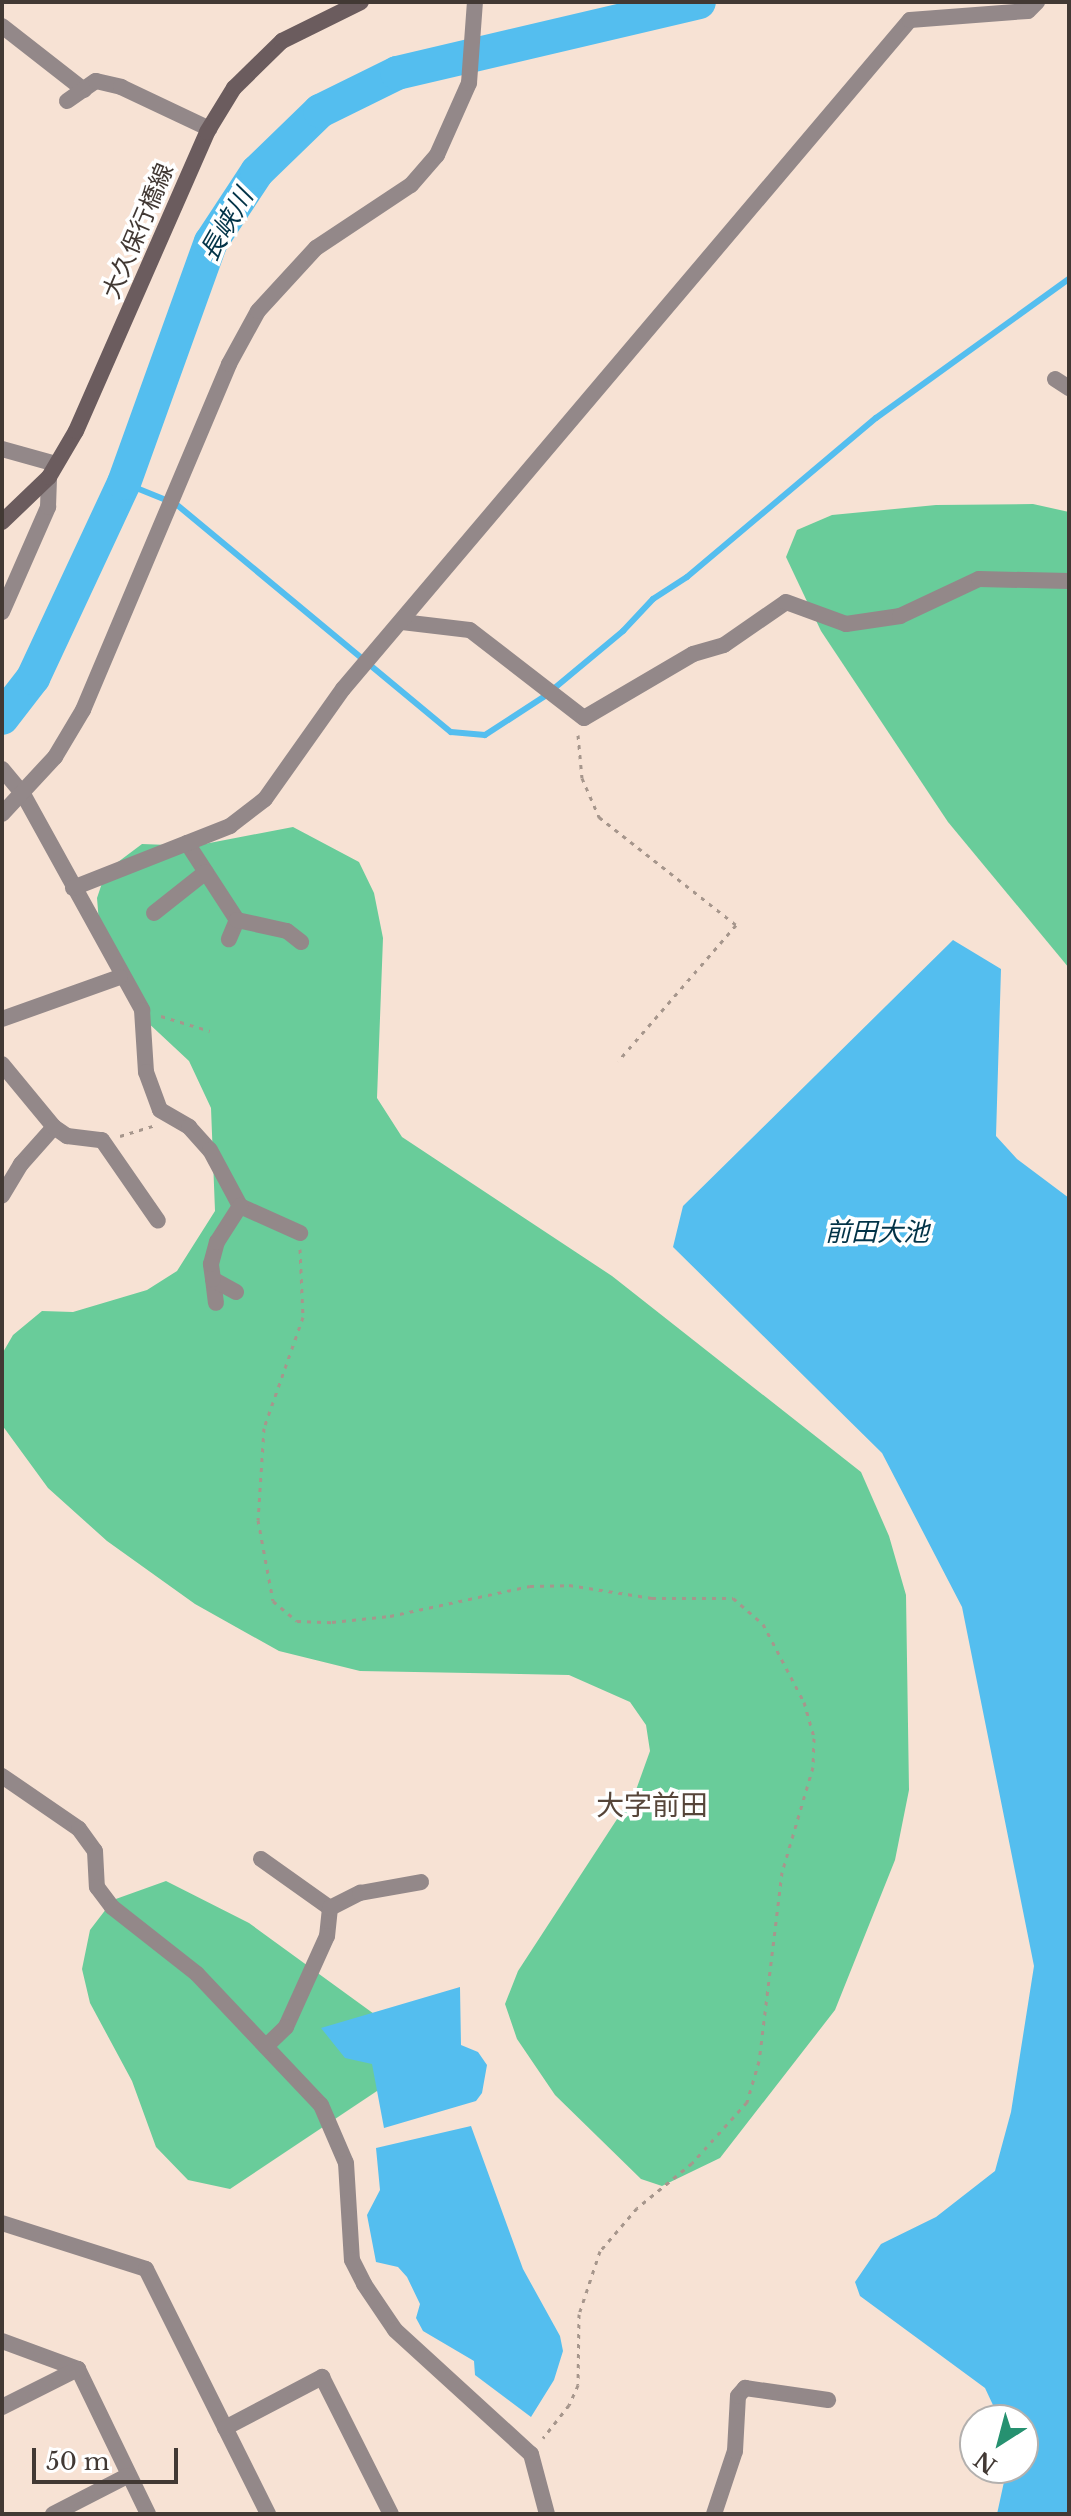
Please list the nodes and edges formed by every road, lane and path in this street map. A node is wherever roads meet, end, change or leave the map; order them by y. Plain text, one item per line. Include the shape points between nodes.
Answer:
1 (361, 2) edge
2 (475, 2) edge
3 (1037, 2) edge
4 (329, 10) edge
5 (2, 26) edge
6 (84, 90) junction
7 (67, 101) dead end
8 (210, 129) junction
9 (2, 449) edge
10 (52, 470) junction
11 (2, 522) edge
12 (1069, 581) edge
13 (2, 612) edge
14 (402, 622) junction
15 (576, 712) junction
16 (13, 781) edge
17 (2, 814) edge
18 (187, 843) junction
19 (206, 872) junction
20 (73, 888) junction
21 (154, 913) dead end
22 (237, 920) junction
23 (229, 939) dead end
24 (301, 942) dead end
25 (120, 977) junction
26 (142, 1010) junction
27 (2, 1019) edge
28 (210, 1031) dead end
29 (618, 1061) dead end
30 (2, 1064) edge
31 (168, 1116) junction
32 (54, 1127) junction
33 (102, 1140) junction
34 (2, 1196) edge
35 (240, 1206) junction
36 (158, 1221) dead end
37 (300, 1233) joint
38 (213, 1279) junction
39 (236, 1292) dead end
40 (216, 1303) dead end
41 (2, 1776) edge
42 (261, 1859) dead end
43 (421, 1882) dead end
44 (330, 1908) junction
45 (266, 2046) junction
46 (2, 2223) edge
47 (2, 2341) edge
48 (78, 2369) junction
49 (828, 2400) dead end
50 (2, 2407) edge
51 (225, 2428) junction
52 (531, 2454) junction
53 (127, 2476) junction
54 (53, 2514) edge
55 (148, 2514) edge
56 (268, 2514) edge
57 (391, 2514) edge
58 (547, 2514) edge
59 (714, 2514) edge

1 - 4 main road, 大久保行橋線
2 - 16 street via 469,83 437,155 411,185 316,248 258,311 229,364 83,710
3 - 14 street via 1028,11 910,20
4 - 8 main road, 大久保行橋線 via 282,41 234,88
5 - 6 street
6 - 7 street
6 - 8 street via 96,81 121,87
8 - 10 main road, 大久保行橋線 via 104,373
9 - 10 street
10 - 11 main road, 大久保行橋線
10 - 13 street via 48,507
12 - 15 street via 979,579 900,616 846,624 786,602 724,645 693,654 584,718
14 - 15 street via 470,630
14 - 18 street via 343,689 265,799 230,826
15 - 29 path via 582,778 599,817 654,857 690,894 736,925
16 - 17 street
16 - 20 street
18 - 19 street
18 - 20 street
19 - 21 street
19 - 22 street
20 - 25 street
22 - 23 street
22 - 24 street via 287,931
25 - 26 street
25 - 27 street
26 - 28 path
26 - 31 street via 146,1072 160,1110
30 - 32 street
31 - 33 path via 152,1127
31 - 35 street via 189,1127 210,1150
32 - 33 street via 67,1136
32 - 34 street via 21,1164
33 - 36 street
35 - 37 street
35 - 38 street via 217,1242
37 - 52 path via 303,1317 264,1428 258,1520 273,1601 297,1621 332,1622 390,1616 530,1586 569,1585 652,1598 733,1598 763,1624 804,1702 814,1738 813,1767 782,1872 759,2061 747,2102 600,2251 579,2314 578,2385
38 - 39 street
38 - 40 street
41 - 45 street via 79,1829 95,1851 97,1887 112,1907 197,1974
42 - 44 street
43 - 44 street via 360,1893
44 - 45 street via 327,1936 286,2027
45 - 52 street via 321,2105 346,2163 352,2260 364,2284 395,2330
46 - 51 street via 146,2269
47 - 48 street
48 - 50 street
48 - 53 street
49 - 59 street via 745,2388 738,2396 735,2451
51 - 56 street
51 - 57 street via 322,2377
52 - 58 street
53 - 54 street
53 - 55 street

